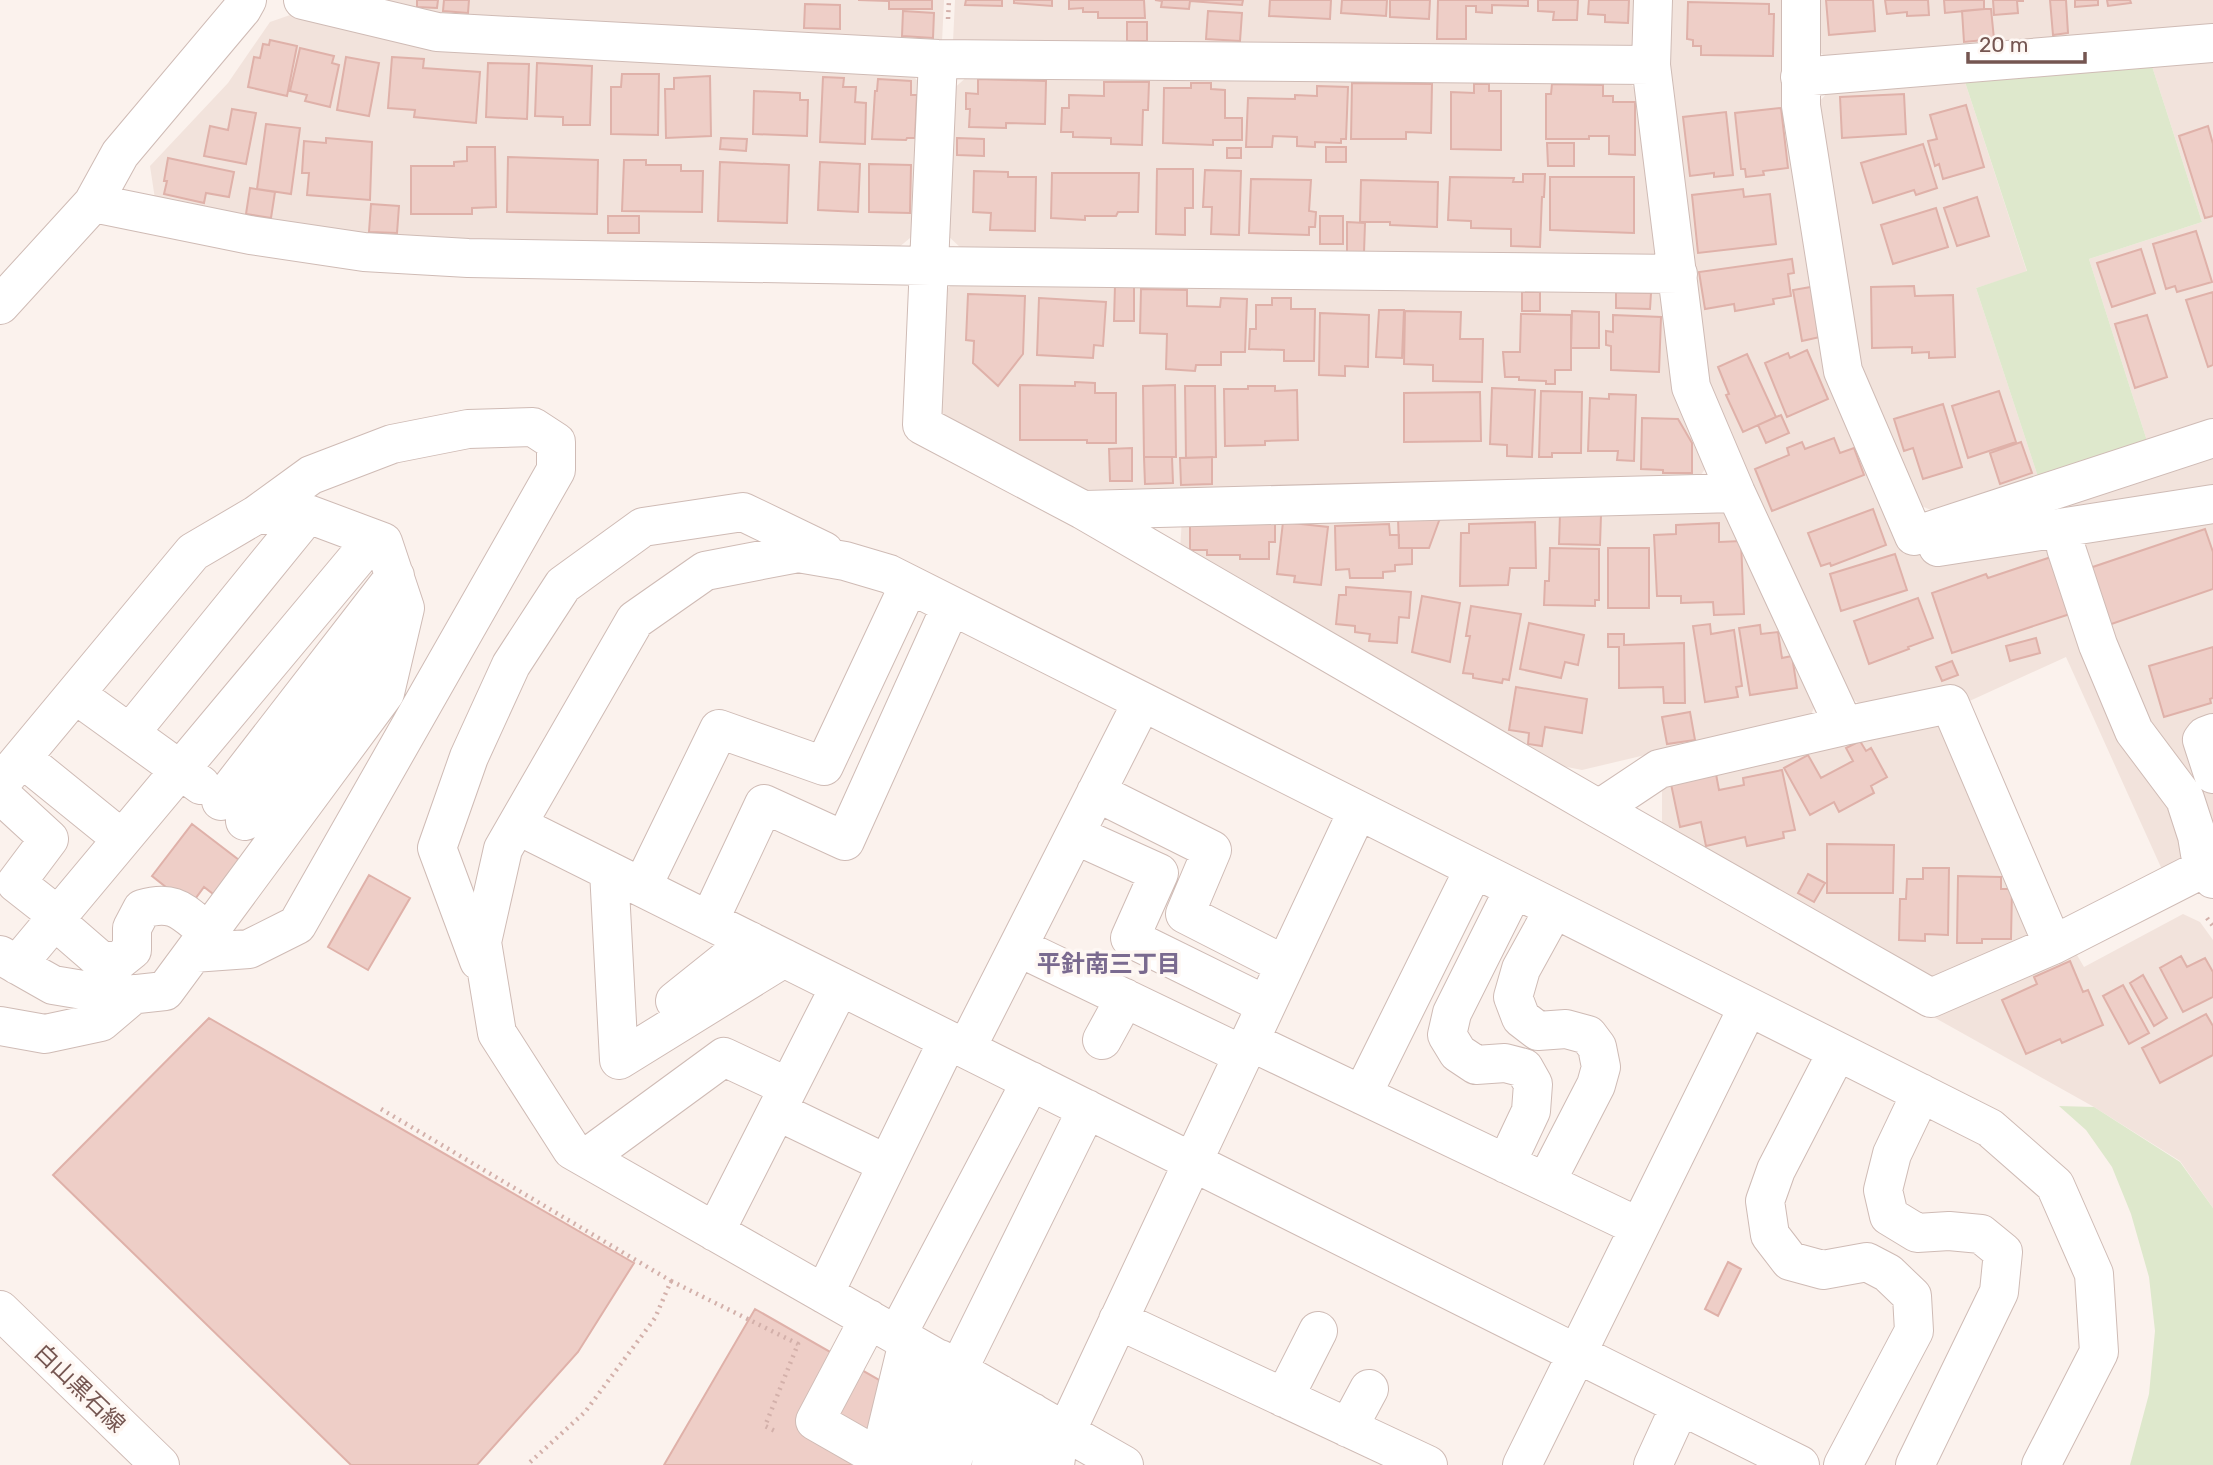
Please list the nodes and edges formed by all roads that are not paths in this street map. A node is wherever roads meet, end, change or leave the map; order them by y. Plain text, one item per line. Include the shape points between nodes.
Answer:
1 (247, 0) edge
2 (303, 0) edge
3 (1653, 0) edge
4 (1801, 0) edge
5 (2213, 44) edge
6 (938, 60) junction
7 (1651, 65) junction
8 (1800, 77) junction
9 (93, 203) junction
10 (930, 266) junction
11 (1678, 274) junction
12 (0, 305) edge
13 (2213, 438) edge
14 (1736, 493) junction
15 (2213, 504) edge
16 (1083, 510) junction
17 (308, 514) junction
18 (256, 515) junction
19 (1914, 536) junction
20 (373, 538) junction
21 (2066, 548) dead end
22 (845, 561) junction
23 (909, 585) junction
24 (951, 606) junction
25 (75, 694) junction
26 (1142, 702) junction
27 (1844, 726) junction
28 (130, 733) junction
29 (2213, 733) edge
30 (181, 769) junction
31 (11, 771) edge
32 (2213, 774) edge
33 (1096, 792) junction
34 (0, 794) edge
35 (2213, 797) edge
36 (1599, 809) junction
37 (1357, 810) junction
38 (247, 822) junction
39 (517, 825) junction
40 (1075, 835) junction
41 (122, 839) junction
42 (2211, 862) edge
43 (1474, 869) junction
44 (627, 880) junction
45 (1514, 889) junction
46 (1554, 909) junction
47 (56, 918) junction
48 (709, 921) junction
49 (750, 941) junction
50 (201, 942) junction
51 (2053, 945) junction
52 (1018, 947) junction
53 (784, 958) junction
54 (9, 960) edge
55 (1285, 965) junction
56 (840, 986) junction
57 (490, 993) junction
58 (134, 994) junction
59 (1125, 998) junction
60 (1266, 1005) junction
61 (1748, 1007) junction
62 (0, 1026) edge
63 (1102, 1041) dead end
64 (957, 1044) junction
65 (1246, 1048) junction
66 (1837, 1052) junction
67 (1031, 1082) junction
68 (1921, 1093) junction
69 (1362, 1095) junction
70 (782, 1099) junction
71 (1087, 1110) junction
72 (586, 1158) junction
73 (1193, 1162) junction
74 (887, 1164) junction
75 (1506, 1164) junction
76 (1546, 1182) junction
77 (1639, 1227) junction
78 (715, 1232) junction
79 (824, 1294) junction
80 (0, 1310) edge
81 (1118, 1320) junction
82 (1318, 1331) dead end
83 (1576, 1354) junction
84 (1369, 1389) dead end
85 (1284, 1398) junction
86 (1680, 1406) junction
87 (1018, 1408) edge
88 (1348, 1428) junction
89 (1742, 1452) edge
90 (896, 1463) edge
91 (160, 1465) edge
92 (952, 1465) edge
93 (991, 1465) edge
94 (1024, 1465) edge
95 (1428, 1465) edge
96 (1522, 1465) edge
97 (1653, 1465) edge
98 (1800, 1465) edge
99 (1843, 1465) edge
100 (1915, 1465) edge
101 (2041, 1465) edge

1 - 9 street via 120,155
2 - 6 street via 437,32
3 - 7 street
4 - 8 street
5 - 8 street
6 - 7 street
6 - 10 street
7 - 11 street
8 - 19 street via 1843,371
9 - 10 street via 363,252
9 - 12 street
10 - 11 street
10 - 16 street via 922,425
11 - 14 street via 1691,387
13 - 19 street via 2051,498
14 - 16 street
14 - 27 street
15 - 19 street via 1920,550
16 - 36 street
17 - 18 street
17 - 20 street
17 - 28 street
18 - 25 street via 193,552
18 - 50 street via 311,475 393,443 468,429 533,427 556,442 556,470 297,925 249,949
20 - 30 street
20 - 38 street via 383,542 400,592
21 - 42 street via 2098,645 2134,731 2185,799 2200,854
22 - 23 street
22 - 39 street via 799,553 705,571 635,620
22 - 57 street via 743,512 643,527 563,585 511,666 469,757 437,848
23 - 24 street
23 - 44 street via 824,766 719,729
24 - 26 street
24 - 48 street via 845,841 764,803
25 - 28 street
25 - 31 street
26 - 33 street
26 - 37 street
27 - 36 street via 1659,769
27 - 51 street via 1950,704
28 - 30 street
29 - 32 street via 2202,740
30 - 38 street
30 - 41 street
31 - 41 street
33 - 40 street
33 - 55 street via 1212,850 1185,914
34 - 47 street via 49,839 16,883
35 - 42 street via 2201,812
36 - 51 street via 1931,998
37 - 43 street
37 - 55 street
38 - 50 street
39 - 44 street
39 - 57 street via 503,849 482,942
40 - 52 street
40 - 60 street via 1158,873 1130,938
41 - 47 street
42 - 51 street
43 - 45 street
43 - 69 street via 1420,949 1385,1021
44 - 48 street
44 - 49 street via 642,1029
44 - 53 street via 619,1060
45 - 46 street
45 - 75 street via 1452,1013 1447,1035 1458,1054 1476,1065 1505,1063 1524,1068 1533,1084 1531,1111
46 - 61 street
46 - 76 street via 1521,969 1513,997 1521,1018 1538,1031 1566,1029 1588,1035 1597,1047 1601,1067
47 - 50 street via 99,959 117,962 132,950 132,928 142,909 158,904 177,908
47 - 54 street
48 - 49 street
49 - 53 street
50 - 58 street via 164,991
52 - 59 street
52 - 64 street
53 - 56 street
54 - 58 street via 53,985 118,996
55 - 60 street
56 - 64 street
56 - 70 street
57 - 72 street via 497,1033 572,1150
58 - 62 street via 102,1022 50,1045
59 - 63 street
59 - 65 street
60 - 65 street
61 - 66 street
61 - 77 street
64 - 67 street
64 - 74 street
65 - 69 street
65 - 73 street
66 - 68 street
66 - 99 street via 1776,1170 1765,1201 1770,1235 1790,1261 1823,1270 1867,1262 1888,1273 1912,1296 1914,1331
67 - 71 street
67 - 87 street
68 - 100 street via 1892,1154 1883,1189 1889,1216 1917,1233 1981,1234 2003,1252 1999,1292
68 - 101 street via 1990,1128 2054,1185 2094,1274 2099,1352
69 - 75 street
70 - 72 street via 724,1057
70 - 74 street
70 - 78 street
71 - 73 street
71 - 87 street via 1047,1222 1012,1294
72 - 78 street
73 - 81 street
73 - 83 street
74 - 79 street
75 - 76 street
76 - 77 street
77 - 83 street
78 - 79 street
79 - 87 street
80 - 91 street, 白山黒石線
81 - 85 street
81 - 87 street
82 - 85 street
83 - 86 street
83 - 96 street
84 - 88 street
85 - 88 street
86 - 89 street
86 - 97 street
87 - 90 street
87 - 90 street via 815,1421
87 - 92 street
87 - 93 street
87 - 94 street
88 - 95 street
89 - 98 street

